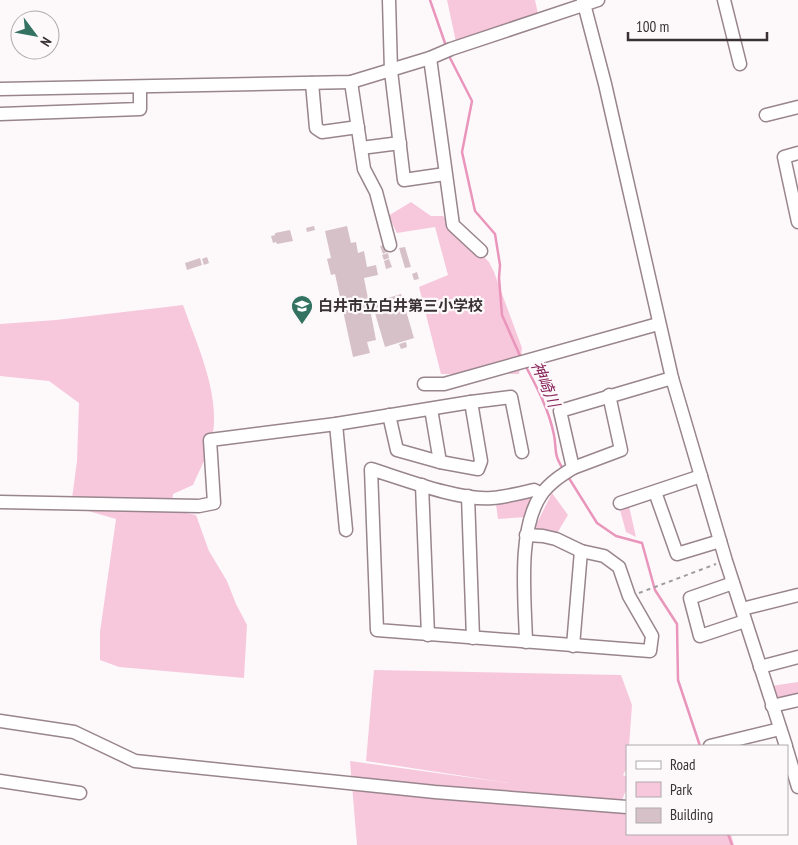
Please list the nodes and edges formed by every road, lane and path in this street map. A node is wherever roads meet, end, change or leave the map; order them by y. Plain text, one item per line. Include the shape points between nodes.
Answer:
1 (389, 0) edge
2 (598, 0) edge
3 (724, 0) edge
4 (584, 2) edge
5 (430, 58) junction
6 (740, 64) dead end
7 (391, 71) junction
8 (351, 82) junction
9 (312, 83) junction
10 (140, 87) junction
11 (0, 89) edge
12 (798, 107) edge
13 (0, 114) edge
14 (766, 115) dead end
15 (358, 127) junction
16 (400, 143) junction
17 (361, 148) junction
18 (798, 153) edge
19 (445, 174) junction
20 (798, 222) edge
21 (390, 244) dead end
22 (481, 251) dead end
23 (658, 324) junction
24 (672, 378) junction
25 (424, 384) dead end
26 (609, 395) junction
27 (472, 402) junction
28 (431, 409) junction
29 (389, 415) junction
30 (336, 424) junction
31 (522, 452) dead end
32 (440, 462) junction
33 (573, 468) junction
34 (701, 476) junction
35 (422, 485) junction
36 (655, 492) junction
37 (541, 494) junction
38 (468, 496) junction
39 (0, 502) edge
40 (620, 503) dead end
41 (346, 530) dead end
42 (526, 536) junction
43 (720, 541) junction
44 (581, 551) junction
45 (726, 561) junction
46 (733, 583) junction
47 (798, 595) edge
48 (629, 596) junction
49 (744, 615) junction
50 (428, 635) junction
51 (473, 638) junction
52 (526, 642) junction
53 (573, 646) junction
54 (798, 657) edge
55 (760, 668) junction
56 (798, 700) edge
57 (772, 706) junction
58 (0, 720) edge
59 (780, 730) junction
60 (714, 745) edge
61 (785, 745) edge
62 (788, 753) edge
63 (0, 781) edge
64 (798, 787) edge
65 (80, 793) dead end
66 (626, 806) edge

1 - 7 street
2 - 4 street
3 - 6 street
4 - 5 street
4 - 23 street
5 - 7 street
5 - 19 street
7 - 8 street
7 - 16 street
8 - 9 street
8 - 15 street
9 - 10 street
9 - 15 street via 316,128 322,132
10 - 11 street
10 - 13 street via 140,109
12 - 14 street
15 - 17 street
16 - 17 street
16 - 19 street via 404,180
17 - 21 street via 364,169 376,192
18 - 20 street via 784,157
19 - 22 street via 453,225
23 - 24 street
23 - 25 street via 444,384
24 - 26 street
24 - 34 street
26 - 33 street via 622,450
26 - 33 street via 560,411
27 - 28 street
27 - 31 street via 511,397
27 - 32 street via 481,461 478,469
28 - 29 street
28 - 32 street
29 - 30 street
29 - 32 street via 397,450
30 - 39 street via 210,440 214,503 199,506
30 - 41 street
33 - 37 street
34 - 36 street
34 - 43 street
35 - 38 street
35 - 50 street
35 - 50 street via 372,470 377,630
36 - 40 street
36 - 43 street via 677,554
37 - 38 street via 534,490 492,498
37 - 42 street via 530,516
38 - 51 street
42 - 44 street via 556,539
42 - 52 street
43 - 45 street
44 - 48 street via 604,556 619,567
44 - 53 street
45 - 46 street
45 - 48 path
46 - 49 street
46 - 49 street via 690,598 700,636
47 - 49 street
48 - 53 street via 652,636 650,651
49 - 55 street
50 - 51 street
51 - 52 street
52 - 53 street
54 - 55 street
55 - 57 street
56 - 57 street
57 - 59 street
58 - 66 street via 74,732 134,761 436,792
59 - 60 street
59 - 61 street
62 - 64 street
63 - 65 street

